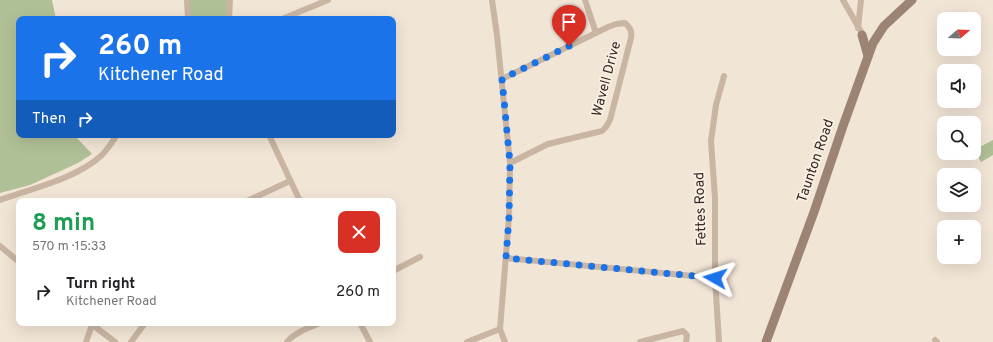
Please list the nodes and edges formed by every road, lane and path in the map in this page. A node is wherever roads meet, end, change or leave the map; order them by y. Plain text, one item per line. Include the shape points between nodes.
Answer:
1 (187, 0) edge
2 (230, 0) edge
3 (328, 0) edge
4 (492, 0) edge
5 (585, 0) edge
6 (843, 0) edge
7 (862, 0) edge
8 (912, 0) edge
9 (188, 16) edge
10 (229, 16) edge
11 (289, 16) edge
12 (860, 31) junction
13 (596, 33) junction
14 (873, 43) junction
15 (868, 56) junction
16 (724, 76) dead end
17 (502, 79) junction
18 (115, 138) edge
19 (270, 138) edge
20 (510, 163) junction
21 (290, 181) junction
22 (253, 198) edge
23 (298, 198) edge
24 (0, 200) edge
25 (0, 246) edge
26 (420, 257) dead end
27 (506, 258) junction
28 (16, 259) edge
29 (396, 269) edge
30 (715, 278) junction
31 (90, 326) edge
32 (94, 326) edge
33 (143, 326) edge
34 (313, 326) edge
35 (362, 326) edge
36 (500, 329) junction
37 (86, 342) edge
38 (116, 342) edge
39 (131, 342) edge
40 (287, 342) edge
41 (370, 342) edge
42 (467, 342) edge
43 (505, 342) edge
44 (640, 342) edge
45 (686, 342) edge
46 (718, 342) edge
47 (766, 342) edge

1 - 9 street
2 - 10 street
3 - 11 street
4 - 17 street
5 - 13 street
6 - 12 street
7 - 12 street
8 - 14 street, Taunton Road via 884,26
12 - 14 street
12 - 15 street
13 - 17 street, Wavell Drive
13 - 20 street, Wavell Drive via 621,23 628,26 632,33 606,128 597,133 548,144
14 - 15 street, Taunton Road
15 - 47 street, Taunton Road
16 - 30 street, Fettes Road via 716,105 711,141 715,198
17 - 20 street
18 - 24 street via 103,154 86,167 32,190
19 - 21 street
20 - 27 street
21 - 22 street
21 - 23 street
25 - 28 street
26 - 29 street
27 - 30 street
27 - 36 street
30 - 46 street, Fettes Road
31 - 37 street
32 - 38 street
33 - 39 street
34 - 40 street
35 - 41 street
36 - 42 street
36 - 43 street
44 - 45 street via 683,331

